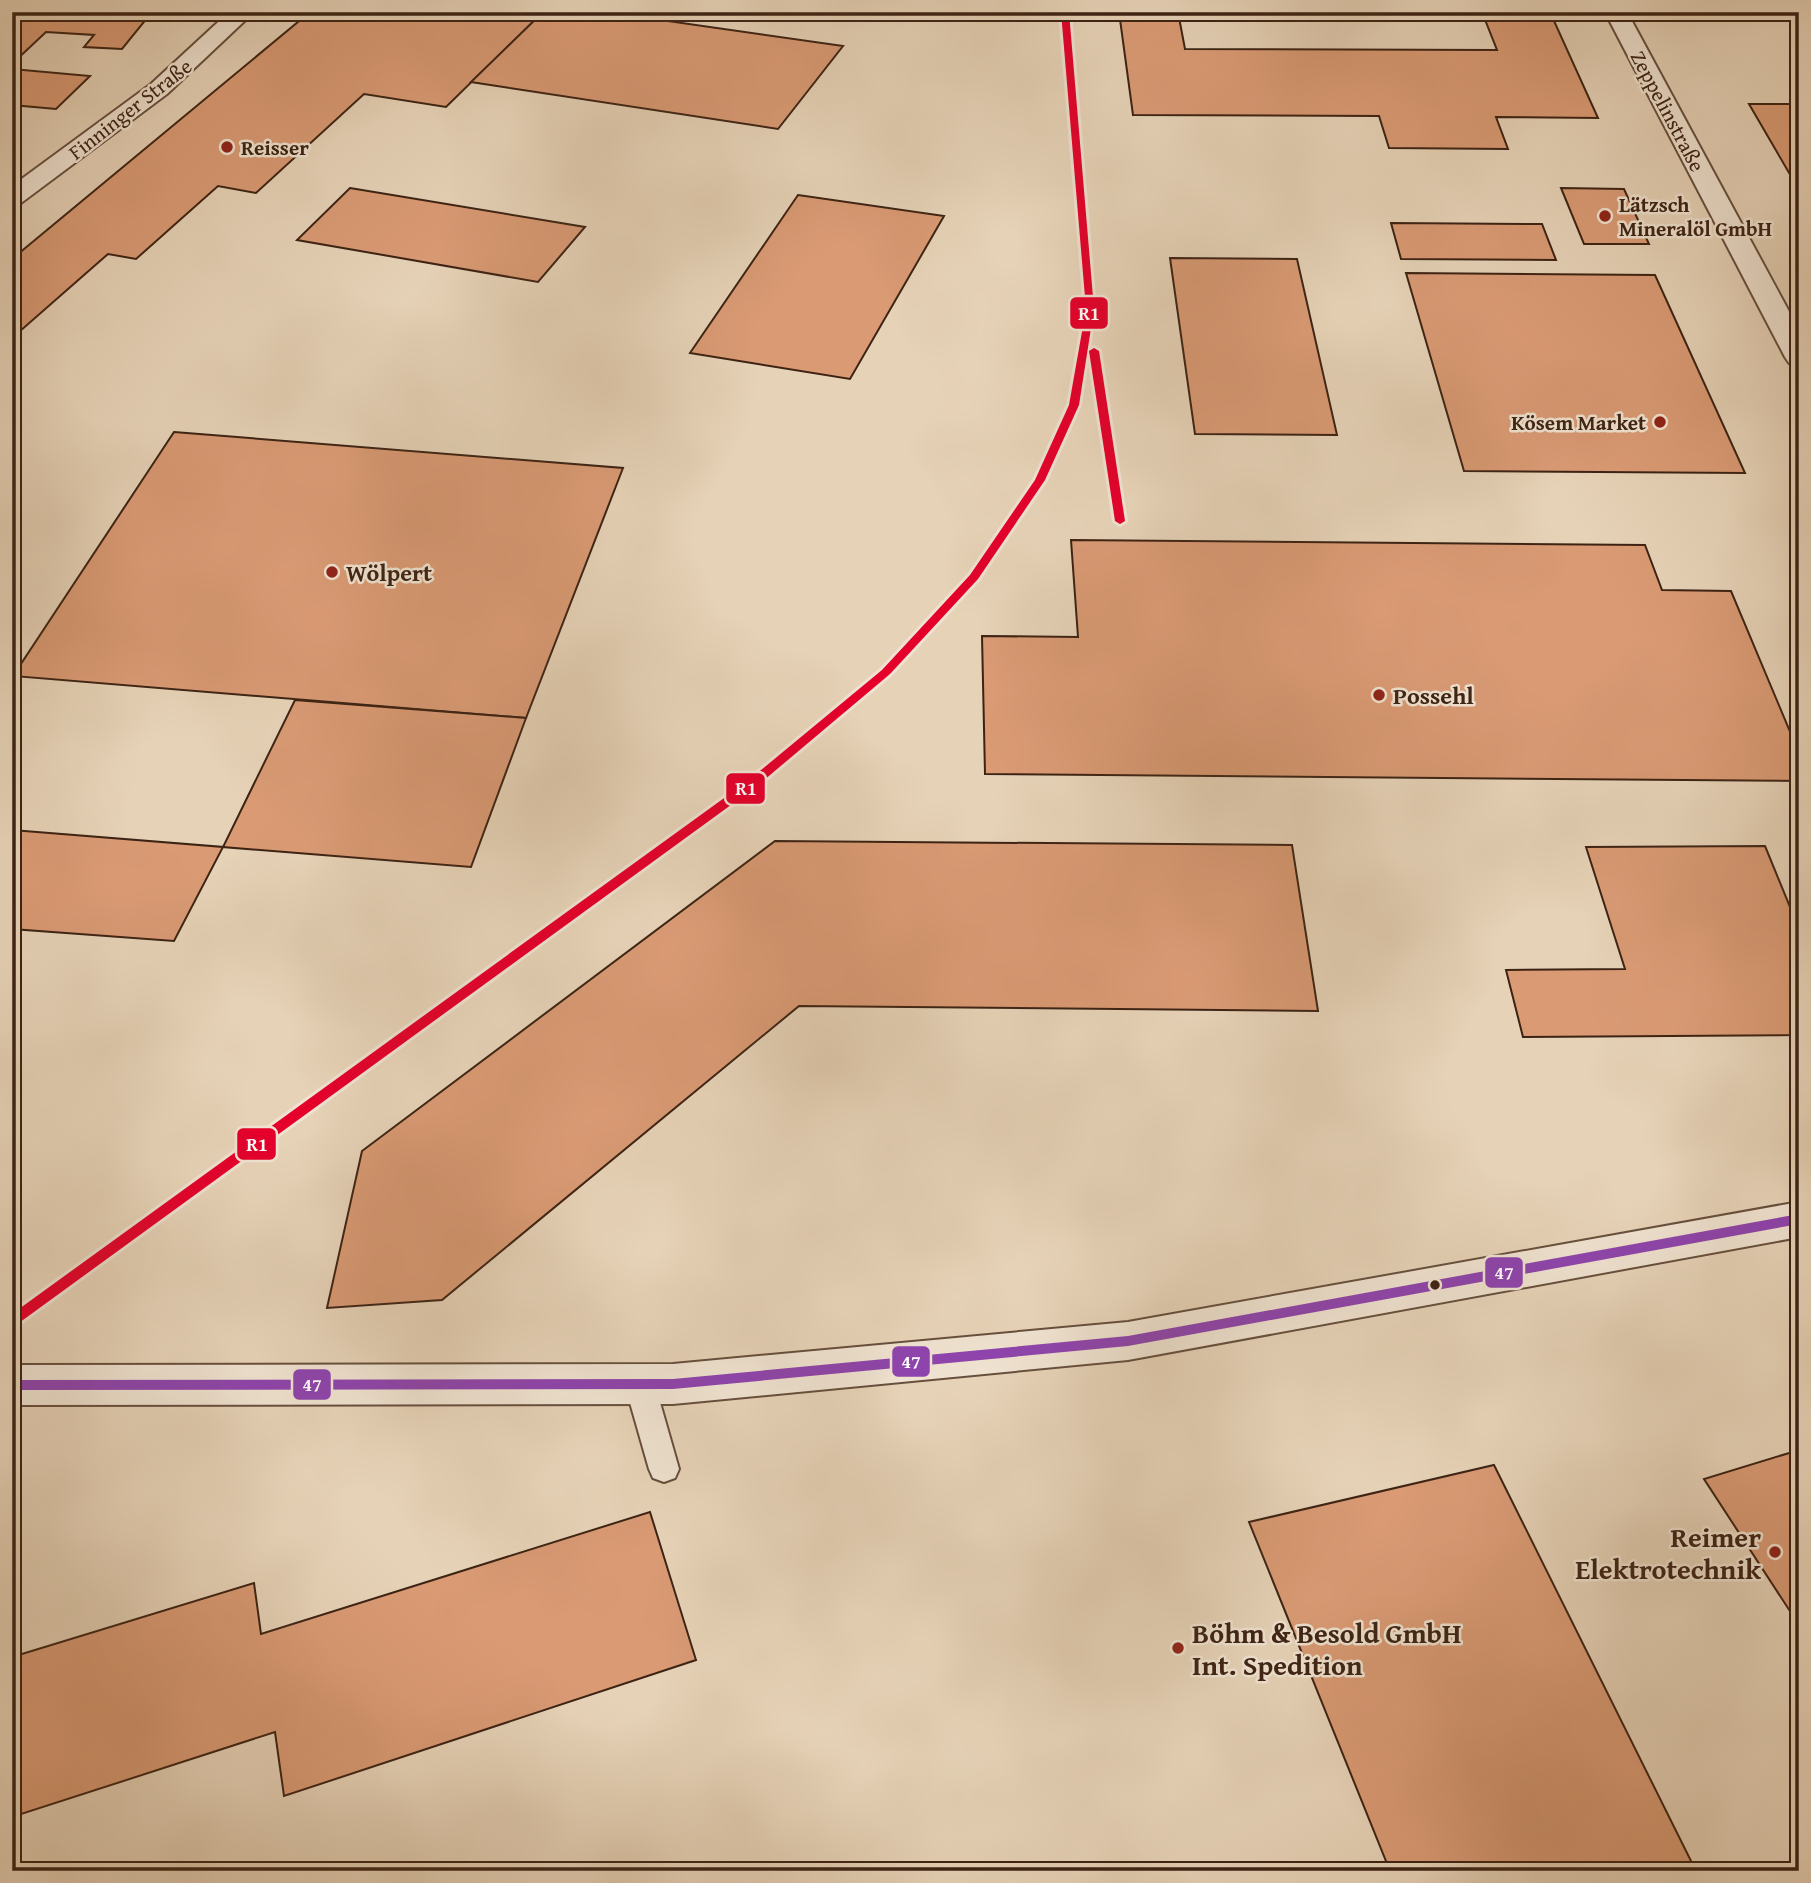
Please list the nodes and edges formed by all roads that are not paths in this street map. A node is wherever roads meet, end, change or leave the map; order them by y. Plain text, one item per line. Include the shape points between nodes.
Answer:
1 (243, 12) edge
2 (1616, 12) edge
3 (12, 198) edge
4 (1799, 357) edge
5 (1799, 1219) edge
6 (12, 1385) edge
7 (640, 1385) junction
8 (664, 1469) dead end

1 - 3 street, Finninger Straße via 159,89
2 - 4 street, Zeppelinstraße
5 - 7 street via 1128,1341
6 - 7 street
7 - 8 lane

